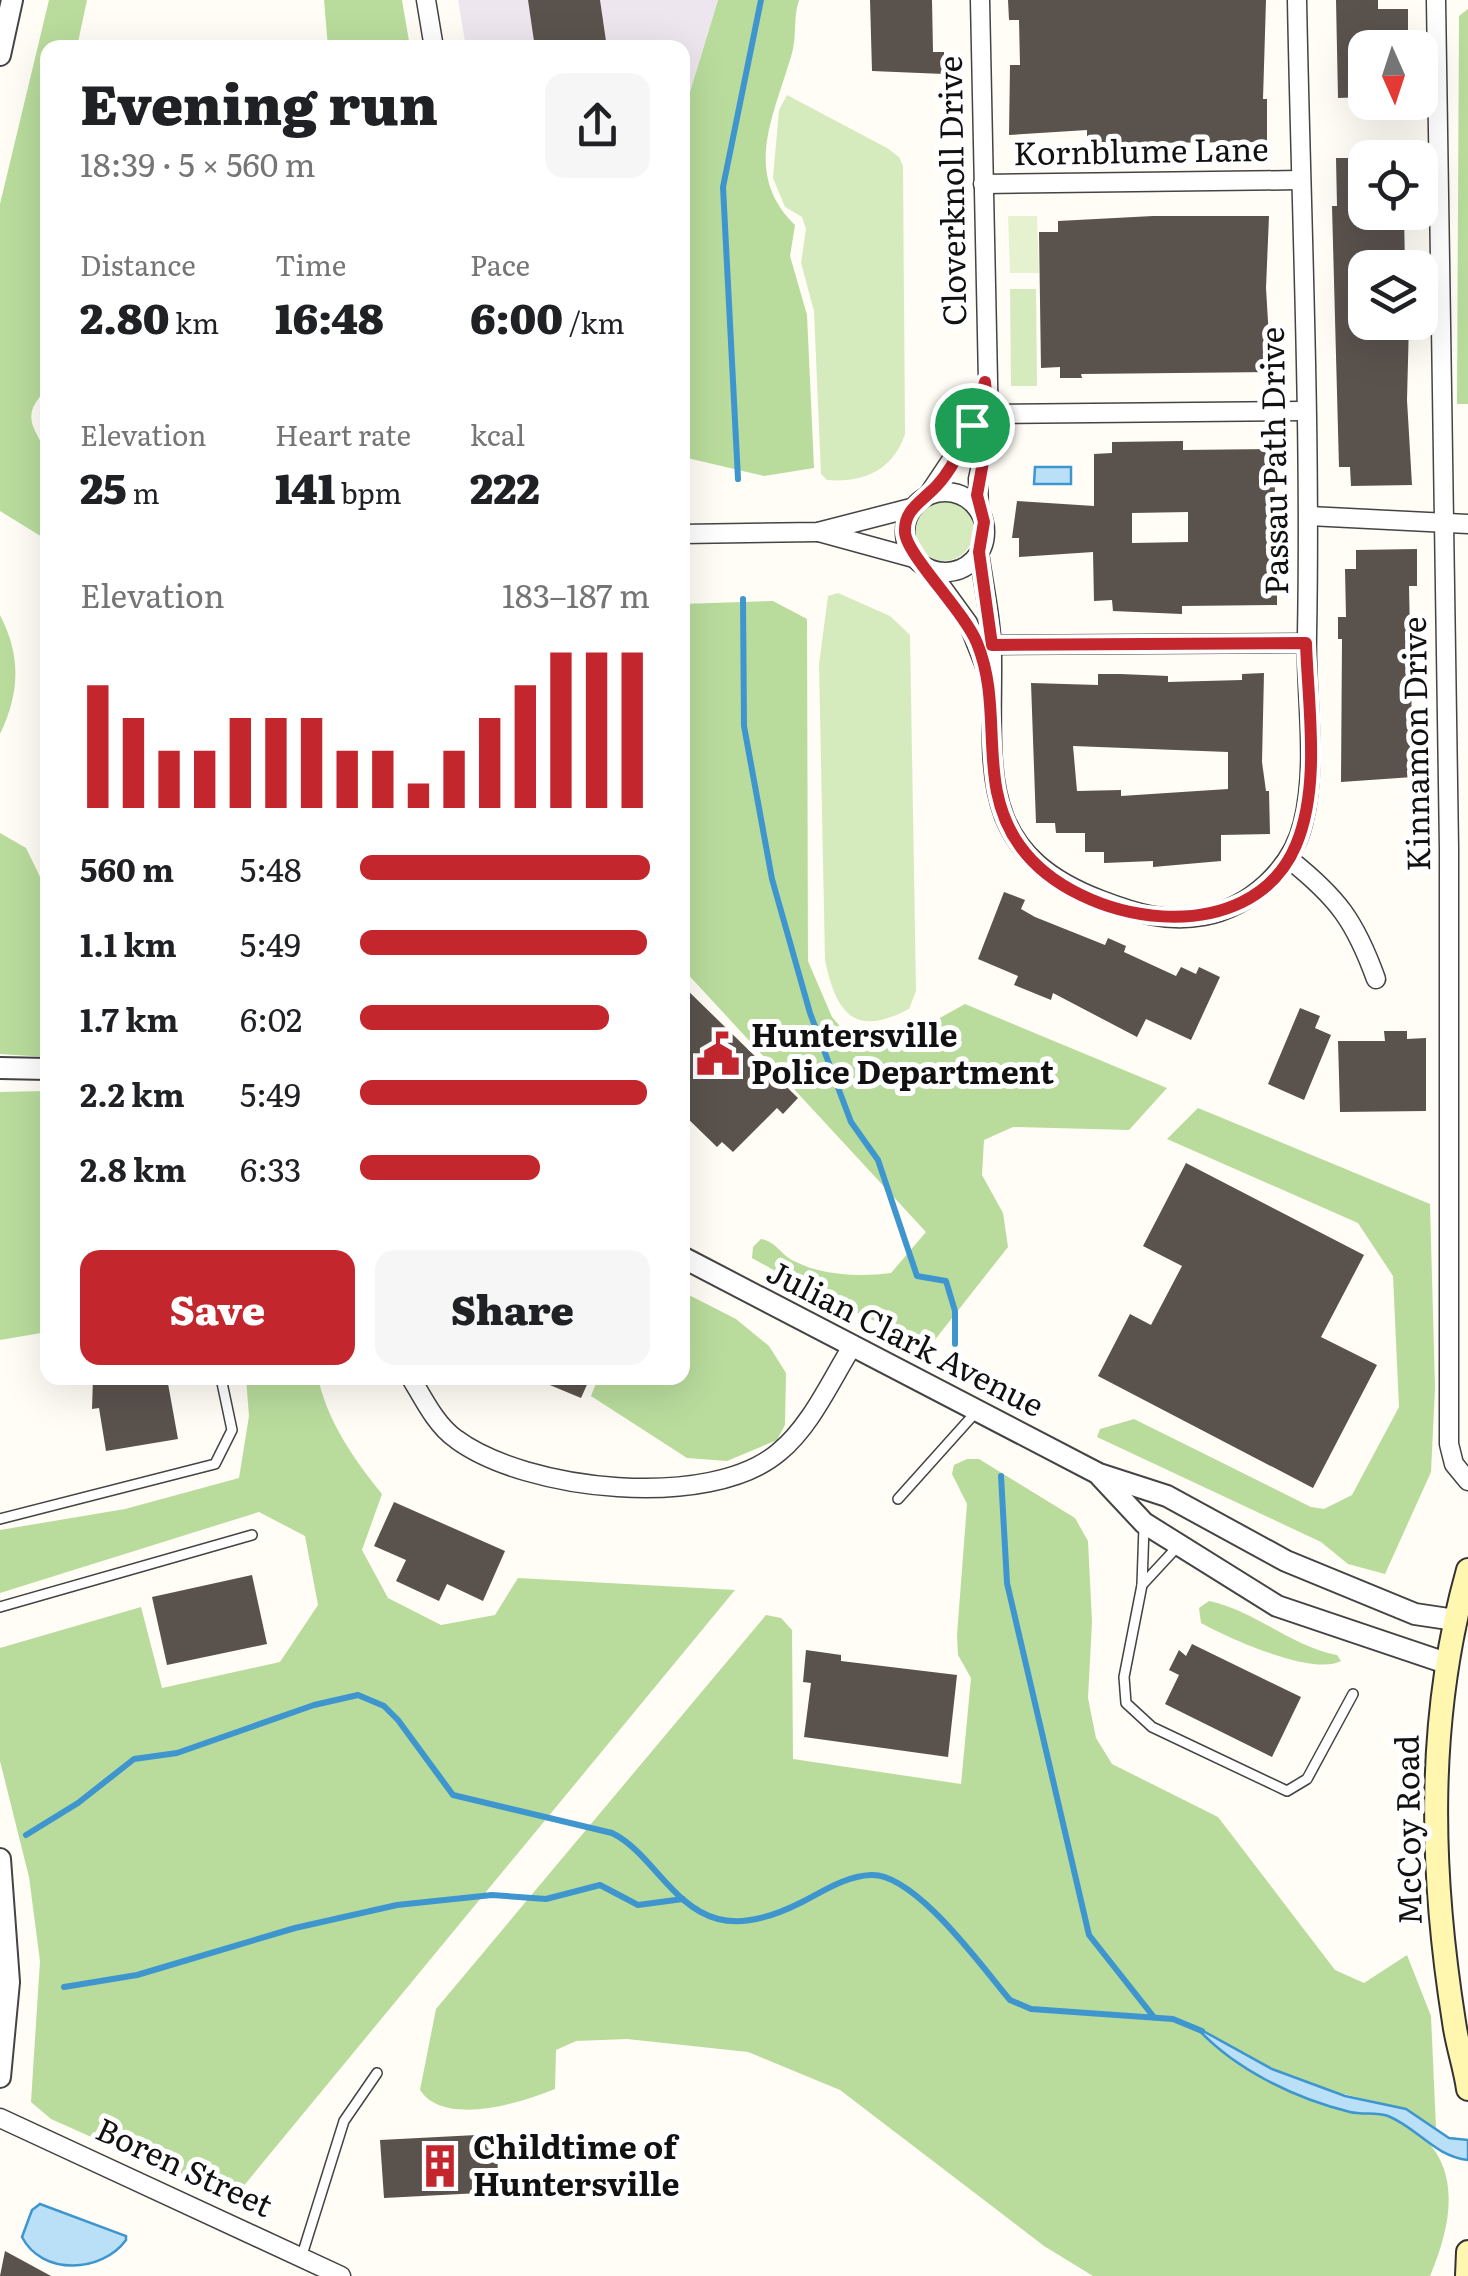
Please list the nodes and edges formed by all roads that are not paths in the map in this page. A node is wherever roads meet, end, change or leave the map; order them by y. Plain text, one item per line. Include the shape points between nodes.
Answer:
1 (12, 0) edge
2 (426, 0) edge
3 (980, 0) edge
4 (1298, 0) edge
5 (1436, 0) edge
6 (433, 40) edge
7 (0, 56) edge
8 (1300, 180) junction
9 (983, 184) junction
10 (985, 382) junction
11 (1306, 412) junction
12 (988, 414) junction
13 (928, 495) junction
14 (912, 508) junction
15 (979, 510) junction
16 (1309, 516) junction
17 (1446, 524) junction
18 (1468, 524) edge
19 (818, 532) junction
20 (690, 534) edge
21 (979, 552) junction
22 (921, 563) junction
23 (1306, 643) junction
24 (992, 645) junction
25 (990, 684) junction
26 (1289, 859) junction
27 (1376, 980) dead end
28 (0, 1068) edge
29 (40, 1069) edge
30 (690, 1261) edge
31 (853, 1345) junction
32 (222, 1385) edge
33 (416, 1385) edge
34 (978, 1410) junction
35 (1099, 1474) junction
36 (1468, 1481) edge
37 (898, 1499) dead end
38 (0, 1519) edge
39 (1144, 1523) junction
40 (252, 1535) dead end
41 (1179, 1545) junction
42 (1468, 1570) edge
43 (1142, 1584) junction
44 (0, 1607) edge
45 (1455, 1620) junction
46 (1446, 1663) junction
47 (1353, 1694) dead end
48 (0, 1859) edge
49 (377, 2073) dead end
50 (0, 2077) edge
51 (1468, 2090) edge
52 (0, 2118) edge
53 (1468, 2252) edge
54 (302, 2255) junction
55 (341, 2276) edge
56 (1467, 2276) edge

1 - 7 street
2 - 6 street
3 - 9 street, Cloverknoll Drive
4 - 8 street, Passau Path Drive
5 - 17 street, Kinnamon Drive
8 - 9 street, Kornblume Lane
8 - 11 street, Passau Path Drive
9 - 10 street, Cloverknoll Drive
10 - 12 street, Cloverknoll Drive
10 - 13 street, Cloverknoll Drive via 972,425
11 - 12 street
11 - 16 street, Passau Path Drive
12 - 15 street, Cloverknoll Drive
13 - 14 street
13 - 15 street via 959,494
14 - 19 street
14 - 22 street via 904,534
15 - 21 street via 985,536
16 - 17 street
16 - 23 street, Passau Path Drive
17 - 18 street
17 - 36 street, Kinnamon Drive via 1449,1444
19 - 20 street
19 - 22 street
21 - 22 street via 951,572
21 - 24 street
22 - 25 street via 968,623
23 - 24 street
23 - 26 street, Passau Path Drive via 1306,807
24 - 25 street
25 - 26 street via 997,804 1022,850 1065,886 1132,911 1181,919 1236,906
26 - 27 street via 1351,917
28 - 29 street
30 - 31 street, Julian Clark Avenue
31 - 33 street via 779,1452 748,1472 705,1483 656,1486 533,1474 455,1438
31 - 34 street, Julian Clark Avenue
32 - 38 lane via 232,1430 215,1464
34 - 35 street, Julian Clark Avenue
34 - 37 lane
35 - 39 street, Julian Clark Avenue
35 - 45 street, Julian Clark Avenue via 1167,1496 1286,1561 1414,1614
39 - 41 street, Julian Clark Avenue
39 - 43 lane
40 - 44 lane
41 - 43 lane
41 - 46 street, Julian Clark Avenue via 1277,1606
42 - 45 main road, McCoy Road
43 - 47 lane via 1124,1677 1126,1703 1152,1727 1287,1791 1307,1778
45 - 46 main road, McCoy Road
46 - 51 main road, McCoy Road via 1435,1760 1436,1840 1452,2009
48 - 50 street via 9,1967
49 - 54 lane via 344,2121
52 - 54 street, Boren Street
53 - 56 main road
54 - 55 street, Boren Street

